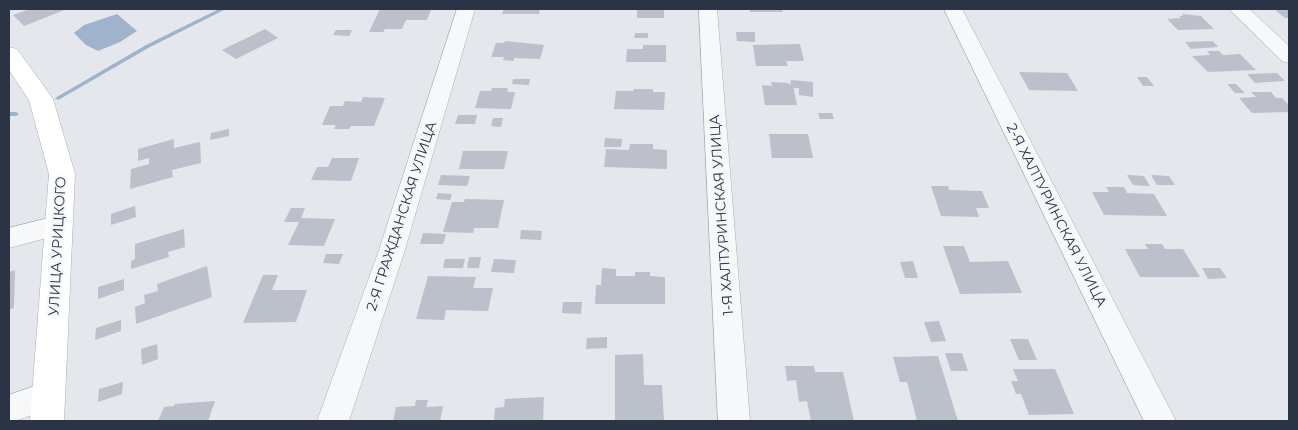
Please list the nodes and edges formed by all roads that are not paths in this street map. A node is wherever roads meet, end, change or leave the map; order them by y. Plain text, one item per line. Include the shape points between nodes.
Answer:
1 (466, 9) edge
2 (708, 9) edge
3 (953, 9) edge
4 (1238, 9) edge
5 (9, 54) edge
6 (1289, 57) edge
7 (60, 226) junction
8 (9, 238) edge
9 (48, 408) edge
10 (9, 409) edge
11 (333, 421) edge
12 (734, 421) edge
13 (1160, 421) edge

1 - 11 street, 2-Я ГРАЖДАНСКАЯ УЛИЦА via 391,253
2 - 12 street, 1-Я ХАЛТУРИНСКАЯ УЛИЦА
3 - 13 street, 2-Я ХАЛТУРИНСКАЯ УЛИЦА
4 - 6 street
5 - 7 main road, УЛИЦА УРИЦКОГО via 41,98 62,174
7 - 8 street
7 - 9 main road, УЛИЦА УРИЦКОГО
9 - 10 street

